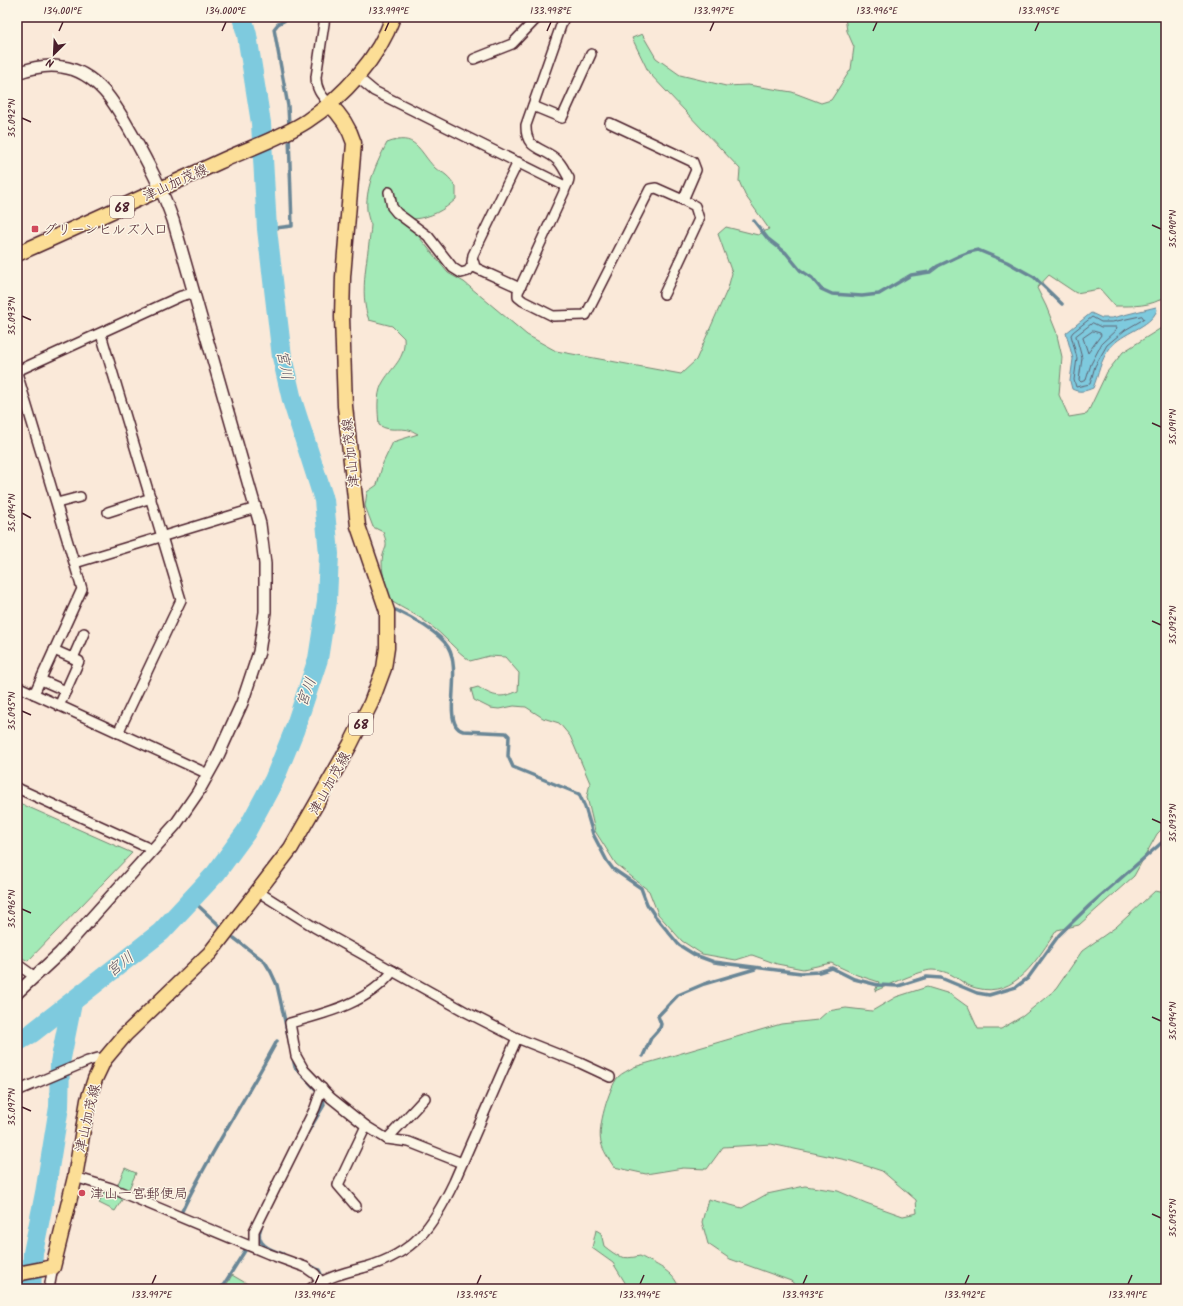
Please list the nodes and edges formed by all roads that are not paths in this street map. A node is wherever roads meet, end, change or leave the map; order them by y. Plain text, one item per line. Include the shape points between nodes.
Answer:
1 (325, 17) edge
2 (393, 17) edge
3 (538, 17) edge
4 (564, 17) edge
5 (591, 54) dead end
6 (474, 59) dead end
7 (17, 73) edge
8 (356, 76) junction
9 (330, 104) junction
10 (533, 106) junction
11 (610, 123) dead end
12 (518, 162) junction
13 (565, 186) junction
14 (162, 189) junction
15 (389, 192) dead end
16 (683, 200) junction
17 (17, 254) edge
18 (474, 264) junction
19 (520, 288) junction
20 (193, 293) junction
21 (664, 294) dead end
22 (101, 334) junction
23 (17, 372) edge
24 (80, 497) dead end
25 (151, 498) junction
26 (57, 503) junction
27 (256, 508) junction
28 (108, 512) dead end
29 (162, 536) junction
30 (75, 563) junction
31 (84, 633) dead end
32 (54, 650) junction
33 (73, 658) junction
34 (41, 680) junction
35 (17, 686) edge
36 (66, 691) junction
37 (34, 694) junction
38 (59, 706) junction
39 (118, 733) junction
40 (208, 774) junction
41 (17, 788) edge
42 (153, 850) junction
43 (257, 891) junction
44 (17, 964) edge
45 (393, 971) junction
46 (34, 977) junction
47 (17, 993) edge
48 (517, 1038) junction
49 (104, 1060) junction
50 (610, 1077) dead end
51 (17, 1091) edge
52 (321, 1092) junction
53 (425, 1098) dead end
54 (366, 1126) junction
55 (387, 1139) junction
56 (462, 1162) junction
57 (75, 1177) junction
58 (356, 1206) dead end
59 (254, 1247) junction
60 (48, 1268) junction
61 (19, 1275) edge
62 (324, 1283) edge
63 (49, 1289) edge
64 (310, 1289) edge

1 - 9 street via 316,86 320,95
2 - 8 main road, 津山加茂線 / 68 via 378,48
3 - 6 street via 512,44
4 - 10 street
5 - 10 street via 562,118
7 - 14 street via 32,68 62,67 91,79 122,116
8 - 9 main road, 津山加茂線 / 68
8 - 12 street via 374,91
9 - 14 main road, 津山加茂線 / 68 via 299,126
9 - 43 main road, 津山加茂線 / 68 via 342,118 354,143 343,277 346,412 358,526 386,603 387,648 378,687 350,745 291,848
10 - 13 street via 526,125 530,142 556,159 569,178
11 - 16 street via 693,162 696,170
12 - 13 street
12 - 18 street via 473,255
13 - 19 street
14 - 17 main road, 津山加茂線 / 68
14 - 20 street
15 - 18 street via 392,207 397,213 428,236 453,268 461,272 468,271
16 - 19 street via 656,188 650,189 586,315 553,316 518,297
16 - 21 street via 695,206 699,219
18 - 19 street via 476,268
20 - 22 street via 181,296
20 - 27 street
22 - 23 street
22 - 25 street
23 - 26 street
24 - 26 street
25 - 28 street
25 - 29 street
26 - 30 street
27 - 29 street
27 - 40 street via 265,564 265,612 259,652 242,703
29 - 30 street
29 - 39 street via 181,600
30 - 32 street via 82,589
31 - 33 street
32 - 33 street
32 - 34 street
33 - 36 street via 79,661
34 - 36 street
34 - 37 street
35 - 37 street
36 - 38 street
37 - 38 street
38 - 39 street
39 - 40 street
40 - 42 street via 176,824
41 - 42 street
42 - 46 street via 60,953
43 - 45 street via 314,927
43 - 49 main road, 津山加茂線 / 68 via 210,953
44 - 46 street
45 - 48 street
45 - 52 street via 385,982 357,1000 330,1013 290,1023 296,1056
46 - 47 street
48 - 50 street
48 - 56 street
49 - 51 street via 98,1058 88,1061
49 - 57 main road, 津山加茂線 / 68 via 88,1100
52 - 54 street
52 - 59 street via 254,1231
53 - 55 street
54 - 55 street
54 - 58 street via 338,1185
55 - 56 street via 409,1142
56 - 62 street via 445,1201 418,1240 384,1262 346,1272
57 - 59 street via 111,1188
57 - 60 main road, 津山加茂線 / 68
59 - 62 street via 305,1267
60 - 61 main road
60 - 63 street
62 - 64 street

